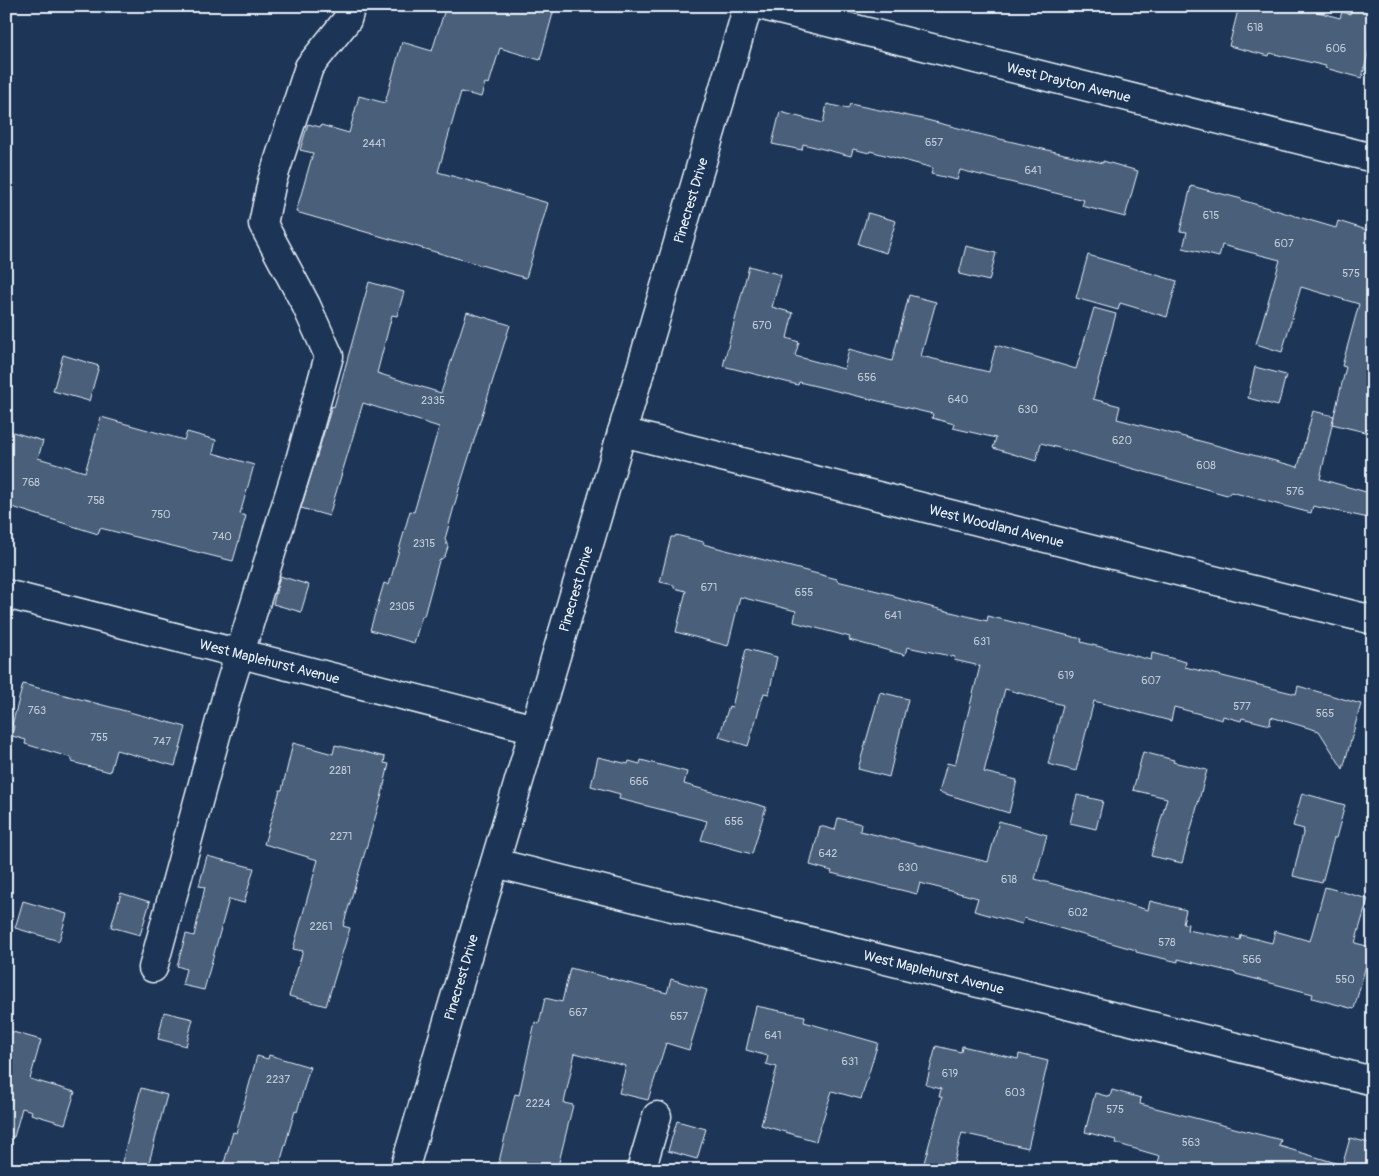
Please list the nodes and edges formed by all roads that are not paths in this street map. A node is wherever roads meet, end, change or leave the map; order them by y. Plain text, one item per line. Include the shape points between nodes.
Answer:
1 (351, 6) edge
2 (748, 6) edge
3 (764, 6) edge
4 (1373, 158) edge
5 (622, 432) junction
6 (6, 594) edge
7 (1373, 620) edge
8 (240, 653) junction
9 (534, 729) junction
10 (495, 863) junction
11 (153, 968) dead end
12 (1373, 1081) edge
13 (657, 1116) dead end
14 (404, 1170) edge
15 (641, 1170) edge

1 - 8 street via 347,20 309,67 272,181 263,224 306,304 329,356
2 - 5 street, Pinecrest Drive
3 - 4 street, West Drayton Avenue
5 - 7 street, West Woodland Avenue
5 - 9 street, Pinecrest Drive
6 - 8 street, West Maplehurst Avenue
8 - 9 street, West Maplehurst Avenue
8 - 11 street
9 - 10 street, Pinecrest Drive
10 - 12 street, West Maplehurst Avenue
10 - 14 street, Pinecrest Drive
13 - 15 street

